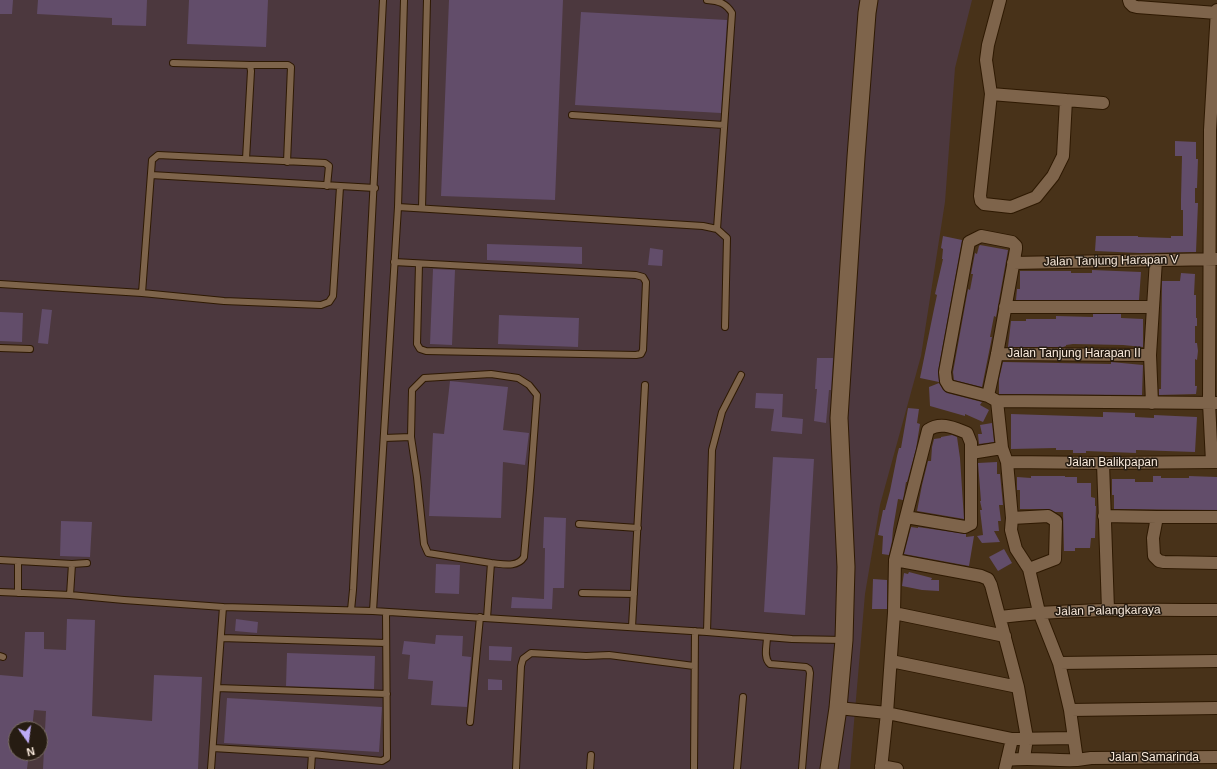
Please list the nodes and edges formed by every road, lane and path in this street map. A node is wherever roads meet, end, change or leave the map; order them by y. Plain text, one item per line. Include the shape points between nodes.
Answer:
1 (383, 0) edge
2 (404, 0) edge
3 (427, 0) edge
4 (707, 0) edge
5 (869, 0) edge
6 (1000, 0) edge
7 (1129, 0) edge
8 (1217, 11) edge
9 (173, 63) dead end
10 (250, 65) junction
11 (990, 94) junction
12 (1066, 100) junction
13 (1103, 103) dead end
14 (572, 115) dead end
15 (724, 125) junction
16 (1214, 130) edge
17 (246, 159) junction
18 (287, 162) junction
19 (151, 175) junction
20 (327, 186) junction
21 (340, 186) junction
22 (375, 188) junction
23 (398, 207) junction
24 (422, 208) junction
25 (717, 229) junction
26 (1213, 258) edge
27 (1156, 260) junction
28 (394, 262) junction
29 (1013, 263) junction
30 (419, 264) junction
31 (0, 284) edge
32 (142, 293) junction
33 (1005, 307) junction
34 (1153, 307) junction
35 (726, 327) dead end
36 (0, 348) edge
37 (30, 349) dead end
38 (998, 354) junction
39 (1150, 355) junction
40 (741, 376) dead end
41 (645, 384) dead end
42 (992, 399) junction
43 (1152, 403) junction
44 (1213, 403) edge
45 (411, 437) junction
46 (384, 438) junction
47 (1002, 448) junction
48 (971, 453) junction
49 (1007, 462) junction
50 (1214, 462) edge
51 (1103, 463) junction
52 (1104, 516) junction
53 (1217, 516) edge
54 (906, 517) junction
55 (1012, 518) junction
56 (1157, 518) junction
57 (579, 524) dead end
58 (638, 528) junction
59 (0, 560) edge
60 (895, 560) junction
61 (18, 562) junction
62 (87, 563) dead end
63 (491, 563) junction
64 (72, 564) junction
65 (1217, 564) edge
66 (1029, 569) junction
67 (0, 592) edge
68 (18, 593) junction
69 (582, 593) dead end
70 (634, 594) junction
71 (70, 595) junction
72 (223, 607) junction
73 (350, 610) junction
74 (1108, 610) junction
75 (1217, 610) edge
76 (373, 611) junction
77 (386, 612) junction
78 (1038, 612) junction
79 (894, 613) junction
80 (1000, 616) junction
81 (480, 617) junction
82 (487, 618) junction
83 (632, 627) junction
84 (695, 631) junction
85 (707, 632) junction
86 (1005, 636) junction
87 (767, 637) junction
88 (221, 638) junction
89 (844, 640) junction
90 (386, 643) junction
91 (891, 661) junction
92 (1217, 661) edge
93 (1059, 663) junction
94 (694, 666) junction
95 (1018, 687) junction
96 (217, 688) junction
97 (387, 694) junction
98 (744, 697) dead end
99 (1217, 708) edge
100 (846, 709) junction
101 (1070, 710) junction
102 (887, 713) junction
103 (470, 722) dead end
104 (1027, 738) junction
105 (1073, 738) junction
106 (1012, 739) junction
107 (213, 748) junction
108 (312, 754) junction
109 (591, 755) dead end
110 (1024, 758) junction
111 (1217, 758) edge
112 (1076, 760) junction
113 (1098, 761) edge
114 (1006, 765) edge
115 (881, 768) edge
116 (211, 769) edge
117 (310, 769) edge
118 (516, 769) edge
119 (590, 769) edge
120 (694, 769) edge
121 (737, 769) edge
122 (802, 769) edge
123 (829, 769) edge
124 (897, 769) edge

1 - 22 lane
2 - 23 lane
3 - 24 lane
4 - 15 lane via 717,0 728,5 732,13
5 - 89 main road via 856,157 840,418 846,566
6 - 11 street via 986,60
7 - 8 street via 1137,8
8 - 16 street
9 - 10 lane
10 - 17 lane
10 - 18 lane via 292,67
11 - 12 street
11 - 12 street via 980,196 984,204 1011,207 1036,197 1053,176 1063,156
12 - 13 street
14 - 15 lane
15 - 25 lane
16 - 26 street
17 - 18 lane
17 - 19 lane via 158,154 152,160
18 - 20 lane via 328,164
19 - 20 lane
19 - 32 lane
20 - 21 lane
21 - 22 lane
21 - 32 lane via 333,296 329,302 321,305 224,301
22 - 73 lane
23 - 24 lane
23 - 28 lane
24 - 25 lane
25 - 35 lane via 727,238
26 - 27 street, Jalan Tanjung Harapan V
26 - 44 street
27 - 29 street, Jalan Tanjung Harapan V
27 - 34 street
28 - 30 lane
28 - 46 lane
29 - 33 street
29 - 42 street via 1016,246 1012,242 981,236 969,242 945,376 949,386
30 - 30 lane via 417,344 420,349 636,355 641,354 643,350 646,282 643,278 629,275
31 - 32 lane
33 - 34 street
33 - 38 street
34 - 39 street
36 - 37 lane
38 - 39 street, Jalan Tanjung Harapan II
38 - 42 street
39 - 43 street
40 - 85 lane via 722,412 712,450
41 - 58 lane
42 - 43 street
42 - 47 street
43 - 44 street
44 - 50 street
45 - 46 lane
45 - 63 lane via 424,544 428,553
45 - 63 lane via 412,390 424,378 491,374 518,378 529,385 537,395 524,557 516,564
46 - 76 lane
47 - 48 street
47 - 49 street
48 - 54 street via 971,524 965,527
48 - 54 street via 967,433 947,426 937,426 928,430
49 - 51 street, Jalan Balikpapan
49 - 55 street
50 - 51 street, Jalan Balikpapan
51 - 52 street
52 - 56 street
52 - 74 street
53 - 56 street
54 - 60 street
55 - 66 street via 1011,530 1016,549
55 - 66 street via 1048,516 1056,521 1055,559
56 - 65 street via 1153,538 1154,556 1159,561
57 - 58 lane
58 - 70 lane
59 - 61 lane
60 - 79 street
60 - 80 street via 988,579
61 - 64 lane
61 - 68 lane
62 - 64 lane
63 - 82 lane
64 - 71 lane
66 - 78 street
67 - 68 lane
68 - 71 lane
69 - 70 lane
70 - 83 lane
71 - 72 lane
72 - 73 lane
72 - 88 lane
73 - 76 lane
74 - 75 street, Jalan Palangkaraya
74 - 78 street, Jalan Palangkaraya
76 - 77 lane
77 - 81 lane
77 - 90 lane
78 - 80 street, Jalan Palangkaraya
78 - 93 street
79 - 86 street
79 - 91 street
80 - 86 street
81 - 82 lane
81 - 103 lane
82 - 83 lane
83 - 84 lane
84 - 85 lane
84 - 94 lane
85 - 87 lane
86 - 95 street
87 - 89 lane
87 - 122 lane via 767,662 809,669
88 - 90 lane
88 - 96 lane
89 - 100 main road
90 - 97 lane
91 - 95 street
91 - 102 street
92 - 93 street
93 - 101 street
94 - 118 lane via 610,655 531,653 523,660 521,666
94 - 120 lane
95 - 104 street
96 - 97 lane
96 - 107 lane
97 - 108 lane via 387,758 382,760
98 - 121 lane
99 - 101 street
100 - 102 street
100 - 123 main road
101 - 105 street
102 - 106 street
102 - 115 street
104 - 105 street
104 - 106 street
104 - 110 street
105 - 112 street
106 - 114 street
107 - 108 lane
107 - 116 lane
108 - 117 lane
109 - 119 lane
110 - 112 street, Jalan Samarinda
110 - 114 street, Jalan Samarinda
111 - 113 street, Jalan Samarinda
112 - 113 street, Jalan Samarinda
115 - 124 street

